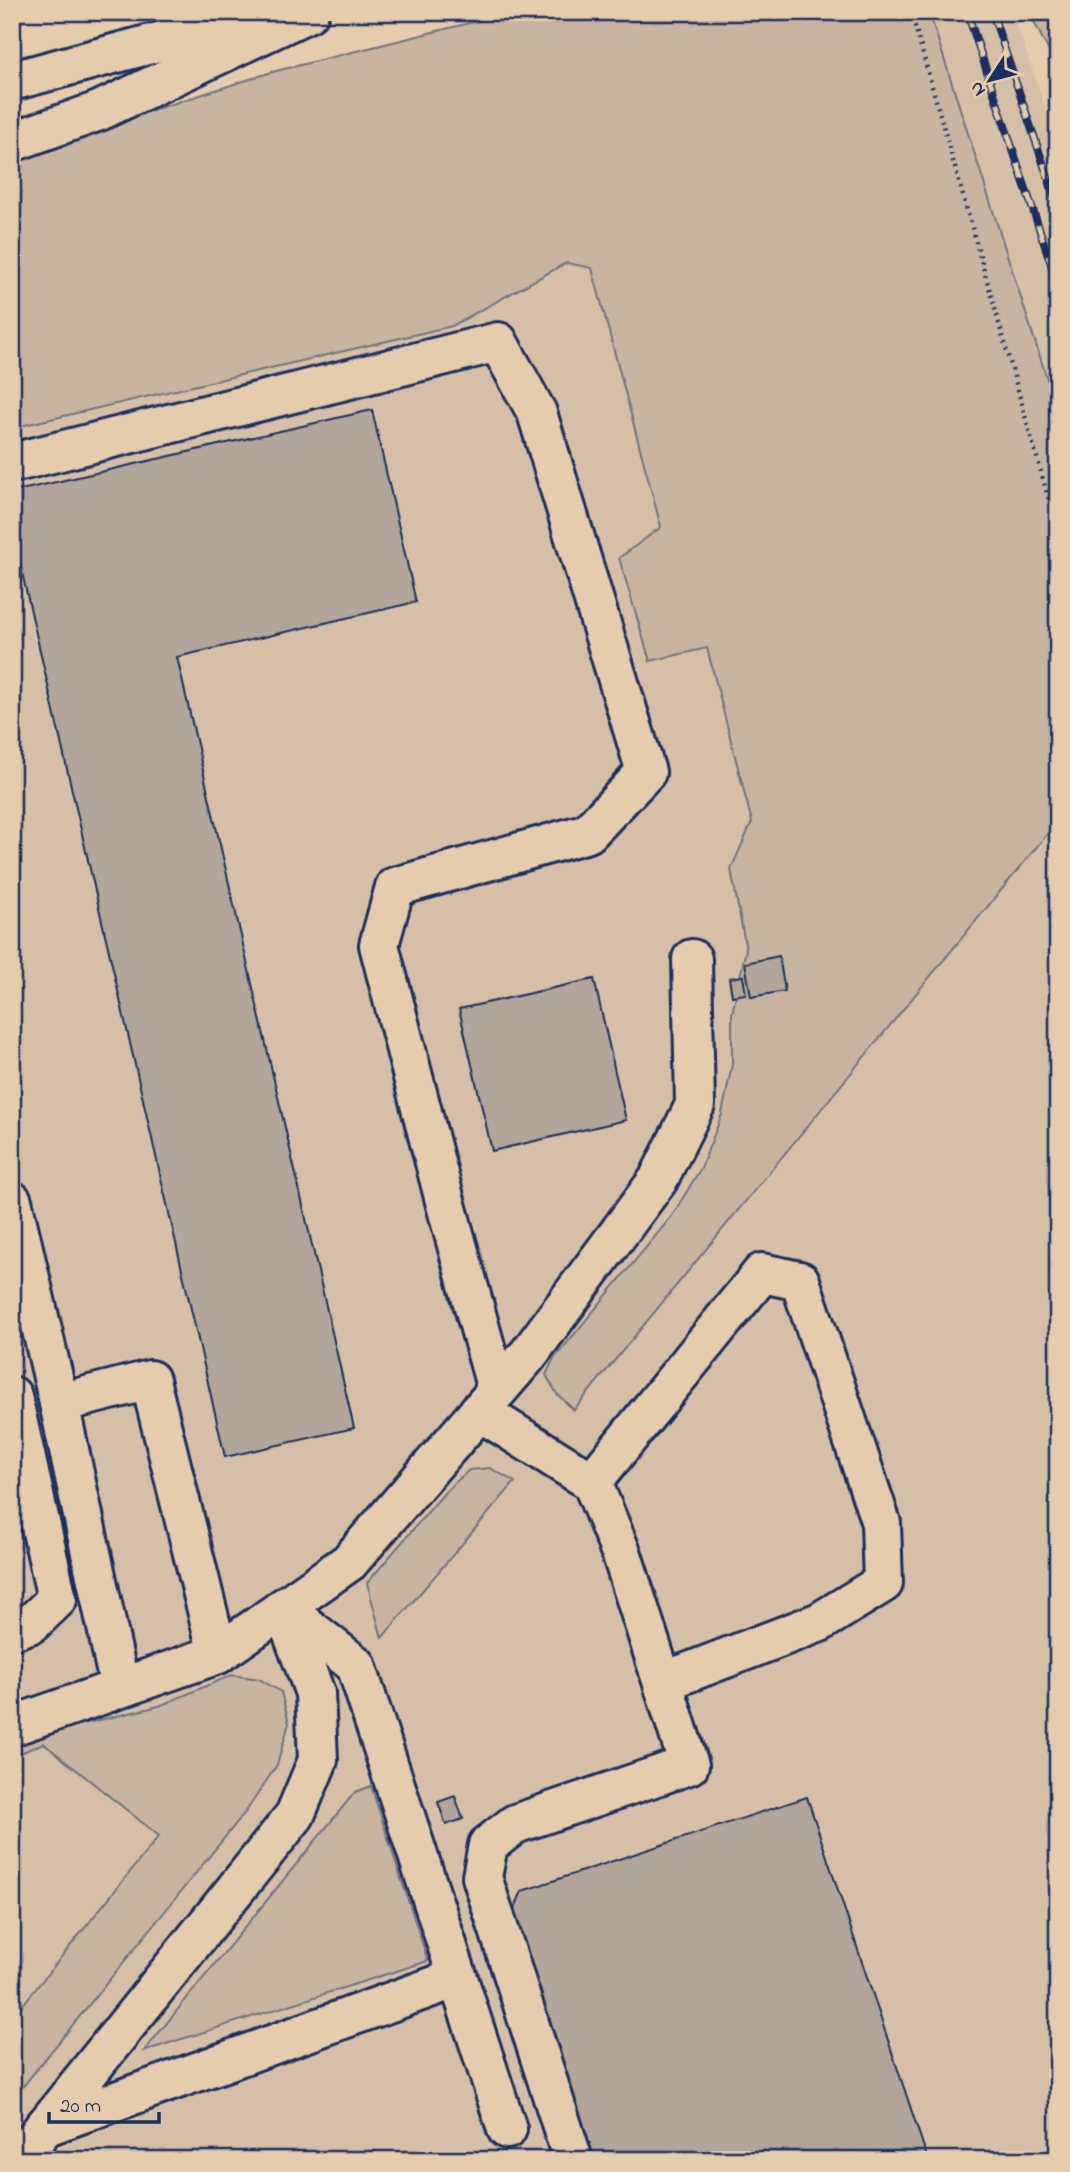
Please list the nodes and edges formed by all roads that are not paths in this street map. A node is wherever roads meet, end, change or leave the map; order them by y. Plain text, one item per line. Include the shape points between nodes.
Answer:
1 (270, 12) edge
2 (310, 12) edge
3 (12, 81) edge
4 (12, 142) edge
5 (12, 463) edge
6 (692, 959) dead end
7 (12, 1201) edge
8 (12, 1396) edge
9 (488, 1401) junction
10 (59, 1403) junction
11 (592, 1482) junction
12 (283, 1608) junction
13 (12, 1630) edge
14 (218, 1654) junction
15 (663, 1682) junction
16 (120, 1688) junction
17 (12, 1726) edge
18 (457, 1978) junction
19 (44, 2127) junction
20 (507, 2129) dead end
21 (18, 2160) edge
22 (573, 2160) edge

1 - 3 main road
2 - 4 main road via 99,111
5 - 9 main road via 498,342 537,413 646,772 588,833 395,887 379,945 445,1201
6 - 9 main road via 695,1105 658,1180 528,1355
7 - 10 main road
8 - 13 main road via 57,1599 32,1623
9 - 11 main road
9 - 12 main road via 349,1562
10 - 14 main road via 150,1380
10 - 16 main road
11 - 15 main road via 622,1555
11 - 15 main road via 762,1273 800,1281 881,1523 883,1583 820,1622
12 - 14 main road
12 - 18 main road via 356,1665
12 - 19 main road via 315,1693 318,1760 295,1815
14 - 16 main road
15 - 22 main road via 690,1765 515,1824 488,1845 482,1877
16 - 17 main road
18 - 19 main road
18 - 20 main road
19 - 21 main road

